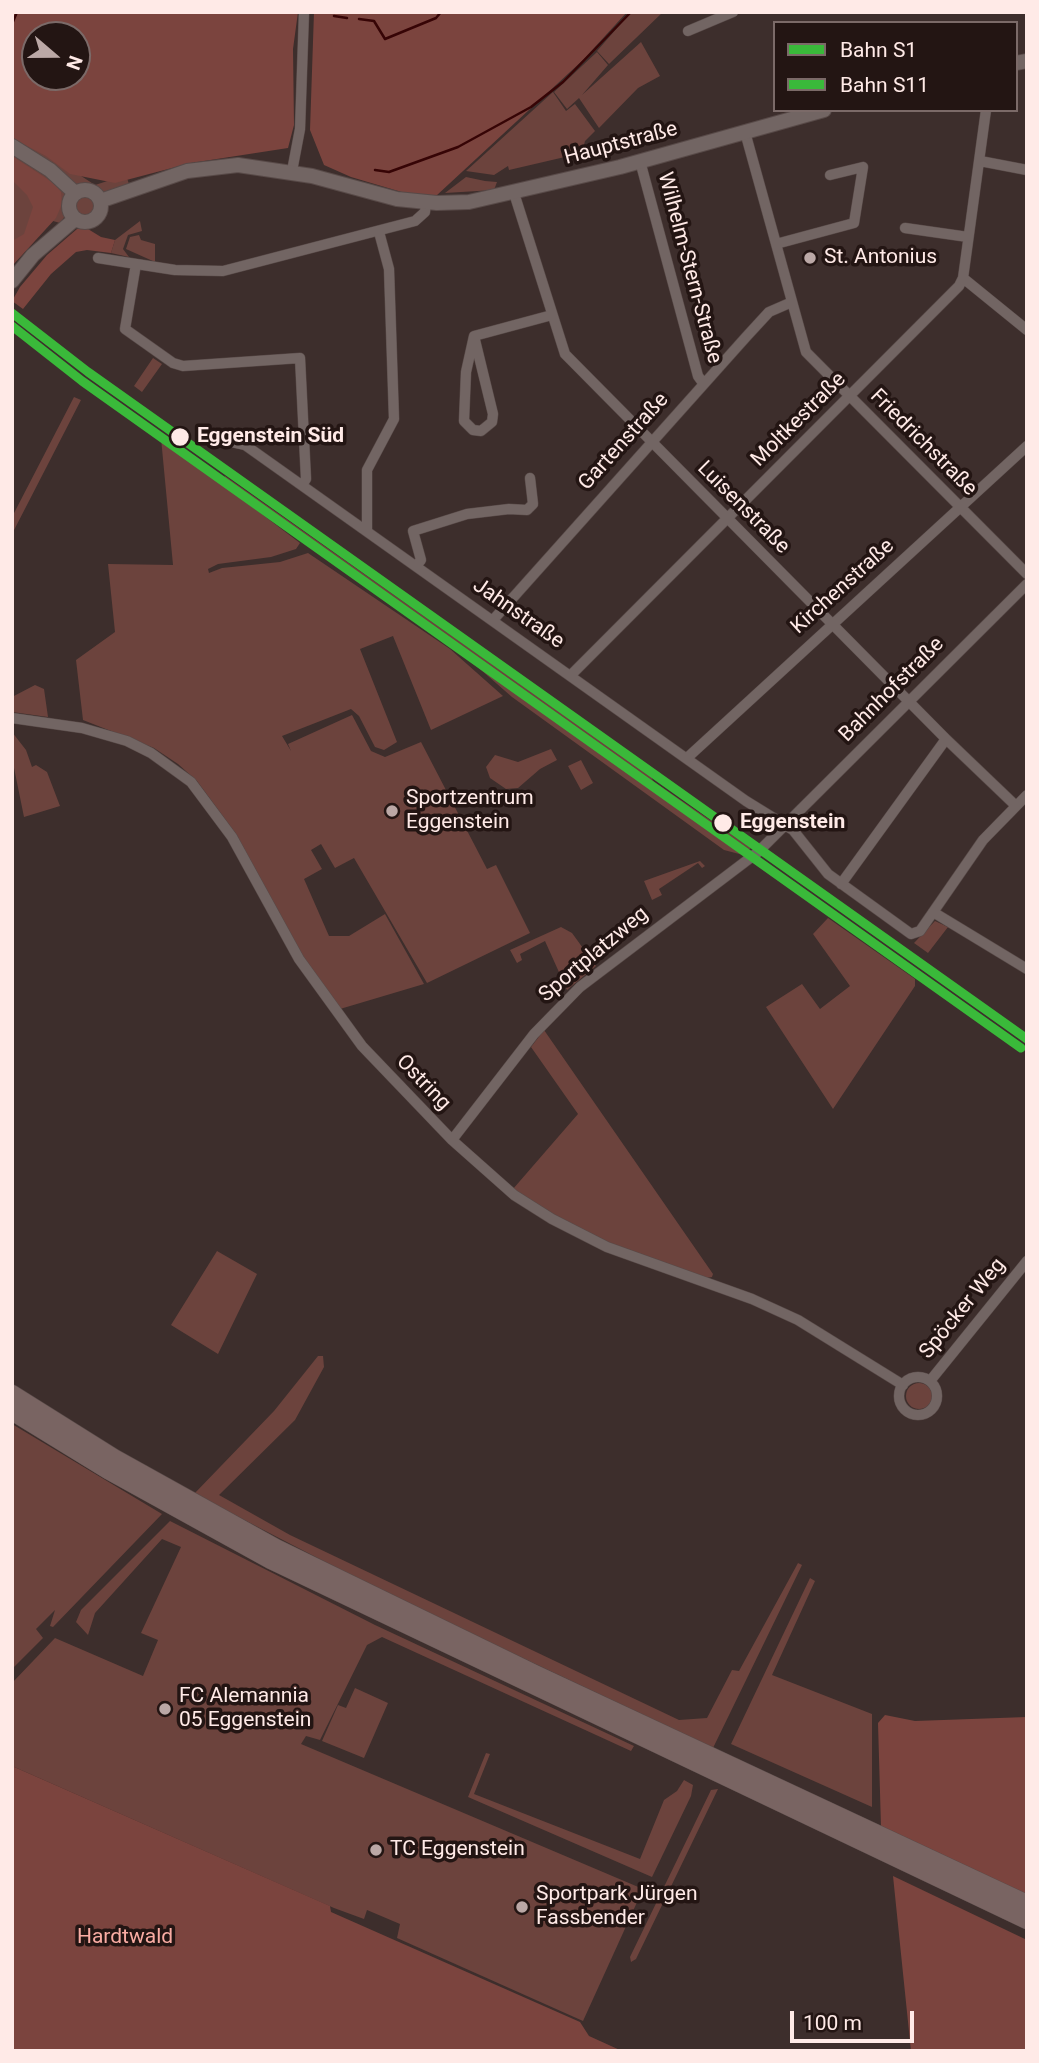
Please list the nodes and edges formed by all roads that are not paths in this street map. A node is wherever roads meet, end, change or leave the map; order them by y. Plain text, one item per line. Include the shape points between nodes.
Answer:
1 (304, 12) edge
2 (733, 12) edge
3 (688, 31) dead end
4 (817, 112) edge
5 (986, 112) edge
6 (745, 132) junction
7 (12, 146) edge
8 (640, 161) junction
9 (980, 161) junction
10 (1027, 170) edge
11 (292, 171) junction
12 (831, 175) dead end
13 (75, 193) junction
14 (514, 193) junction
15 (100, 201) junction
16 (426, 202) junction
17 (75, 219) junction
18 (905, 228) dead end
19 (379, 232) junction
20 (968, 237) junction
21 (776, 244) junction
22 (99, 258) dead end
23 (136, 264) junction
24 (962, 278) junction
25 (12, 281) edge
26 (792, 302) junction
27 (552, 315) junction
28 (1027, 330) edge
29 (474, 337) junction
30 (704, 383) junction
31 (850, 397) junction
32 (228, 441) dead end
33 (650, 442) junction
34 (1027, 446) edge
35 (530, 478) dead end
36 (302, 485) junction
37 (960, 508) junction
38 (727, 519) junction
39 (367, 530) junction
40 (416, 566) junction
41 (1027, 574) edge
42 (1027, 584) edge
43 (493, 620) junction
44 (832, 624) junction
45 (571, 675) junction
46 (909, 701) junction
47 (12, 718) edge
48 (946, 739) junction
49 (687, 758) junction
50 (1023, 800) edge
51 (785, 825) junction
52 (841, 884) junction
53 (933, 912) junction
54 (1027, 969) edge
55 (452, 1140) junction
56 (1027, 1261) edge
57 (930, 1381) junction
58 (903, 1385) junction
59 (12, 1394) edge
60 (12, 1411) edge
61 (1027, 1905) edge
62 (1027, 1920) edge

1 - 11 street via 300,129
2 - 3 street
4 - 6 street, Hauptstraße
5 - 9 street
6 - 8 street, Hauptstraße
6 - 21 street, Friedrichstraße
7 - 13 street
8 - 14 street, Hauptstraße
8 - 30 street, Wilhelm-Stern-Straße via 698,376
9 - 10 street
9 - 20 street
11 - 15 street, Hauptstraße via 216,166 149,182
11 - 16 street, Hauptstraße via 397,199
12 - 21 street via 863,167 854,223
13 - 15 street via 92,192
13 - 17 street via 69,209
14 - 16 street, Hauptstraße via 469,202
14 - 27 street, Luisenstraße
15 - 17 street via 94,219
16 - 19 street via 422,218
17 - 25 street via 33,255
18 - 20 street
19 - 23 street via 215,272
19 - 39 street via 389,273 394,419 367,470
20 - 24 street
21 - 26 street, Friedrichstraße
22 - 23 street
23 - 36 street via 125,329 173,363 300,358 306,479
24 - 28 street
24 - 31 street, Moltkestraße
26 - 30 street, Gartenstraße via 769,312
26 - 31 street, Friedrichstraße via 806,352
27 - 29 street
27 - 33 street, Luisenstraße via 565,354
29 - 29 street via 466,372 464,421 472,430 481,431 492,422 493,414
30 - 33 street, Gartenstraße
31 - 37 street, Friedrichstraße
31 - 38 street, Moltkestraße
32 - 36 street, Jahnstraße via 245,445
33 - 38 street, Luisenstraße
33 - 43 street, Gartenstraße
34 - 37 street, Kirchenstraße
35 - 40 street via 533,504 527,510 467,514 413,531 421,560
36 - 39 street, Jahnstraße
37 - 41 street, Friedrichstraße
37 - 44 street, Kirchenstraße
38 - 44 street, Luisenstraße
38 - 45 street, Moltkestraße
39 - 40 street, Jahnstraße
40 - 43 street, Jahnstraße
42 - 46 street, Bahnhofstraße
43 - 45 street, Jahnstraße
44 - 46 street, Luisenstraße
44 - 49 street, Kirchenstraße
45 - 49 street, Jahnstraße
46 - 48 street, Luisenstraße
46 - 51 street, Bahnhofstraße
47 - 55 street, Ostring via 127,741 191,782 232,836 299,959 338,1015
48 - 50 street, Luisenstraße
48 - 52 street
49 - 51 street, Jahnstraße
50 - 53 street via 983,840
51 - 52 street, Jahnstraße
51 - 55 street, Sportplatzweg via 740,866 580,987 534,1034
52 - 53 street, Jahnstraße via 911,933 920,931
53 - 54 street
55 - 58 street, Ostring via 514,1195 582,1237 781,1312 836,1340
56 - 57 street, Spöcker Weg
57 - 58 street via 913,1378
57 - 58 street via 937,1390 936,1402 930,1411 919,1415 900,1401
59 - 61 highway via 114,1458 276,1548
60 - 62 highway via 271,1560

